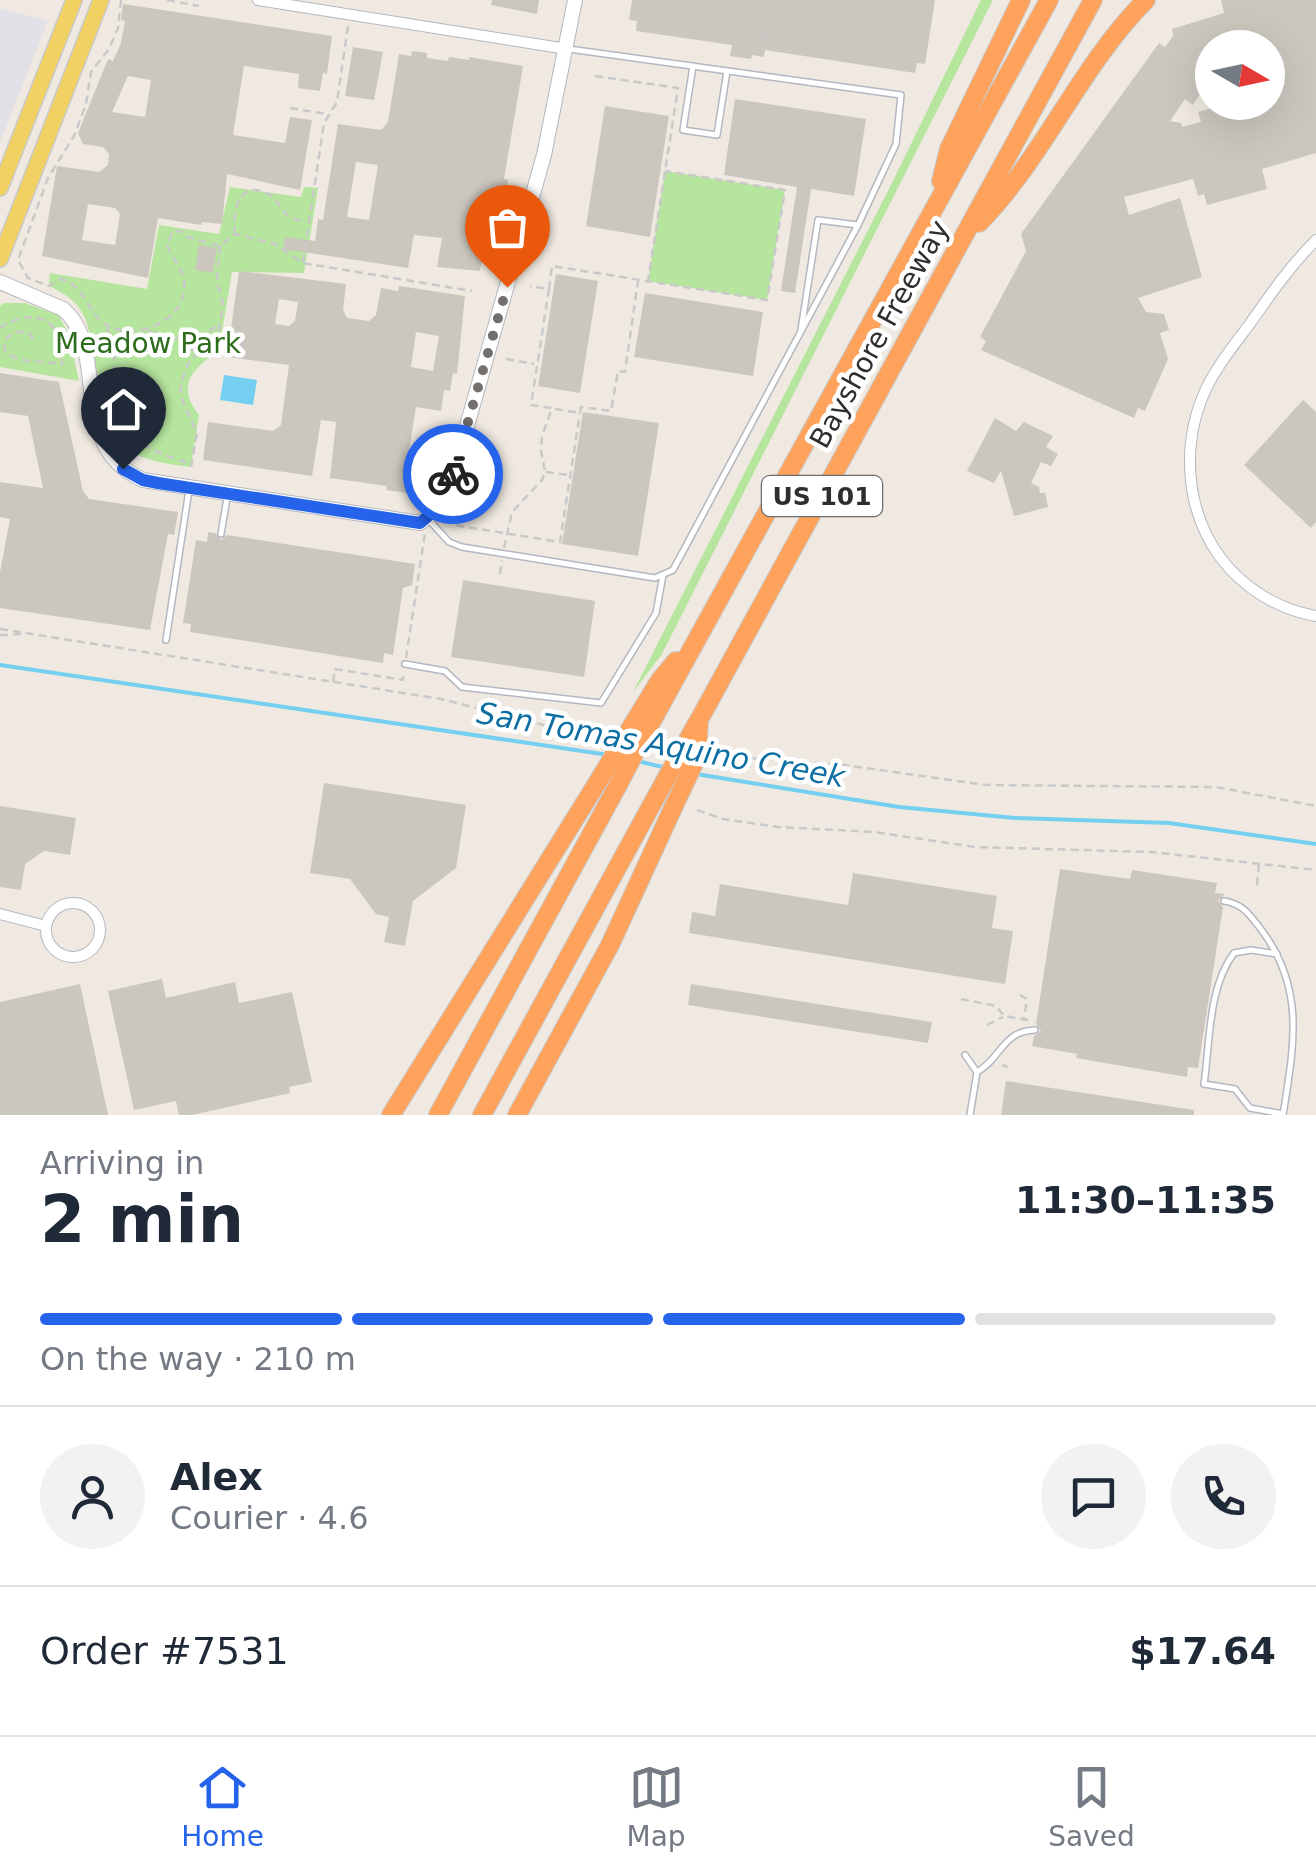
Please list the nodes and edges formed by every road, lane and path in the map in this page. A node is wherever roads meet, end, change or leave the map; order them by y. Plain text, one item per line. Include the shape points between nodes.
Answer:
1 (74, 0) edge
2 (102, 0) edge
3 (120, 0) edge
4 (167, 0) edge
5 (258, 0) edge
6 (352, 0) edge
7 (576, 0) edge
8 (1021, 0) edge
9 (1048, 0) edge
10 (1093, 0) edge
11 (1146, 0) edge
12 (199, 6) dead end
13 (350, 14) junction
14 (735, 31) dead end
15 (770, 37) dead end
16 (567, 49) junction
17 (693, 66) junction
18 (727, 71) junction
19 (595, 76) dead end
20 (290, 108) dead end
21 (328, 114) junction
22 (665, 171) junction
23 (0, 188) edge
24 (936, 206) junction
25 (309, 222) junction
26 (858, 225) junction
27 (235, 234) junction
28 (963, 239) junction
29 (1316, 240) edge
30 (220, 246) junction
31 (0, 259) edge
32 (303, 263) junction
33 (638, 280) junction
34 (0, 282) edge
35 (648, 282) junction
36 (530, 286) dead end
37 (548, 289) junction
38 (472, 291) dead end
39 (220, 324) junction
40 (107, 326) junction
41 (0, 328) edge
42 (145, 329) junction
43 (800, 333) junction
44 (34, 340) dead end
45 (179, 340) junction
46 (196, 353) junction
47 (506, 359) dead end
48 (536, 364) junction
49 (552, 408) junction
50 (580, 413) junction
51 (545, 472) junction
52 (570, 476) junction
53 (190, 488) junction
54 (420, 490) dead end
55 (227, 495) junction
56 (428, 517) junction
57 (506, 533) junction
58 (221, 534) dead end
59 (503, 554) junction
60 (500, 574) dead end
61 (662, 575) junction
62 (1316, 616) edge
63 (0, 632) edge
64 (166, 640) dead end
65 (405, 664) junction
66 (402, 680) junction
67 (333, 682) junction
68 (401, 693) junction
69 (515, 716) dead end
70 (699, 720) junction
71 (794, 762) dead end
72 (608, 784) junction
73 (1316, 806) edge
74 (697, 810) dead end
75 (1259, 861) junction
76 (1316, 870) edge
77 (1257, 884) dead end
78 (1224, 900) dead end
79 (0, 914) edge
80 (46, 926) junction
81 (610, 944) junction
82 (1277, 954) junction
83 (1020, 995) dead end
84 (960, 1000) dead end
85 (460, 1001) junction
86 (1004, 1016) junction
87 (1024, 1019) junction
88 (1036, 1021) dead end
89 (987, 1025) dead end
90 (1035, 1030) dead end
91 (964, 1055) dead end
92 (1002, 1066) dead end
93 (1008, 1067) dead end
94 (977, 1072) junction
95 (1283, 1114) edge
96 (390, 1115) edge
97 (400, 1115) edge
98 (438, 1115) edge
99 (482, 1115) edge
100 (517, 1115) edge
101 (529, 1115) edge
102 (970, 1115) edge

1 - 23 main road
2 - 31 main road
3 - 40 path via 118,28 91,72 74,136 48,178 18,260 28,278 49,286 60,279 73,284
4 - 12 path
5 - 13 street
6 - 13 lane
7 - 16 street
8 - 24 highway via 949,149
9 - 24 highway, Bayshore Freeway / US 101
10 - 28 highway, Bayshore Freeway / US 101
11 - 28 highway via 1003,198
13 - 16 street
13 - 21 path via 337,102
14 - 15 path
16 - 17 lane
16 - 56 street via 536,188 449,489
17 - 18 lane
17 - 18 lane via 684,130 717,136
18 - 26 lane via 901,95 896,144
19 - 22 path via 678,88
20 - 21 path
21 - 25 path
22 - 35 path
22 - 35 path via 784,190 782,208 767,300
24 - 72 highway, Bayshore Freeway / US 101, bridge via 704,626
25 - 27 path via 289,217 268,194 249,191 234,207
25 - 32 path
26 - 43 lane
26 - 43 lane via 818,220
27 - 30 path
27 - 32 path via 275,244
28 - 70 highway, Bayshore Freeway / US 101
29 - 62 street via 1210,380 1191,435 1189,471 1194,504 1223,561 1275,604
30 - 39 path
30 - 42 path via 174,231 167,245 184,292 165,321
32 - 38 path
33 - 35 path
33 - 37 path via 552,266
33 - 50 path via 625,372 618,371 612,411 582,407
34 - 53 street via 71,316 99,432 114,460 143,480
36 - 37 path
37 - 48 path
39 - 45 path
39 - 46 path via 215,344
40 - 42 path
40 - 46 path via 128,399 124,428 168,459 191,465 197,433 180,384
41 - 44 path via 28,316 45,322 57,332 62,365 21,361 4,349 14,332 28,332
42 - 45 path
43 - 61 lane via 677,564
45 - 46 path
47 - 48 path
48 - 49 path via 531,406
49 - 50 path
49 - 51 path via 541,450
50 - 52 path
51 - 52 path
51 - 57 path via 515,506
52 - 57 path via 560,542
53 - 55 street
53 - 64 lane
54 - 56 path
55 - 56 street
55 - 58 lane
56 - 57 path
56 - 59 lane via 449,542
56 - 65 path
57 - 59 path
59 - 60 path
59 - 61 lane
61 - 65 lane via 656,614 601,703 462,687 445,670
63 - 67 path
65 - 66 path
66 - 67 path via 335,669
66 - 68 path
67 - 68 path
68 - 69 path
70 - 81 highway, bridge via 697,757
70 - 99 highway, Bayshore Freeway / US 101, bridge
71 - 73 path via 986,785 1216,787
72 - 85 highway
72 - 98 highway, Bayshore Freeway / US 101
74 - 75 path via 778,827 974,847
75 - 76 path
75 - 77 path
78 - 82 lane via 1248,911
79 - 80 street
80 - 80 street via 56,951 72,957 90,951 99,936 98,918 78,903 61,906
81 - 100 highway
81 - 101 highway
82 - 95 lane via 1293,1008
82 - 95 lane via 1234,952 1226,963 1204,1084 1235,1090 1250,1108
83 - 87 path via 1027,1000
84 - 86 path via 996,1006
85 - 96 highway
85 - 97 highway
86 - 87 path
86 - 89 path
87 - 88 path
90 - 94 lane via 1006,1039 990,1065
91 - 94 lane
92 - 93 path
94 - 102 lane

